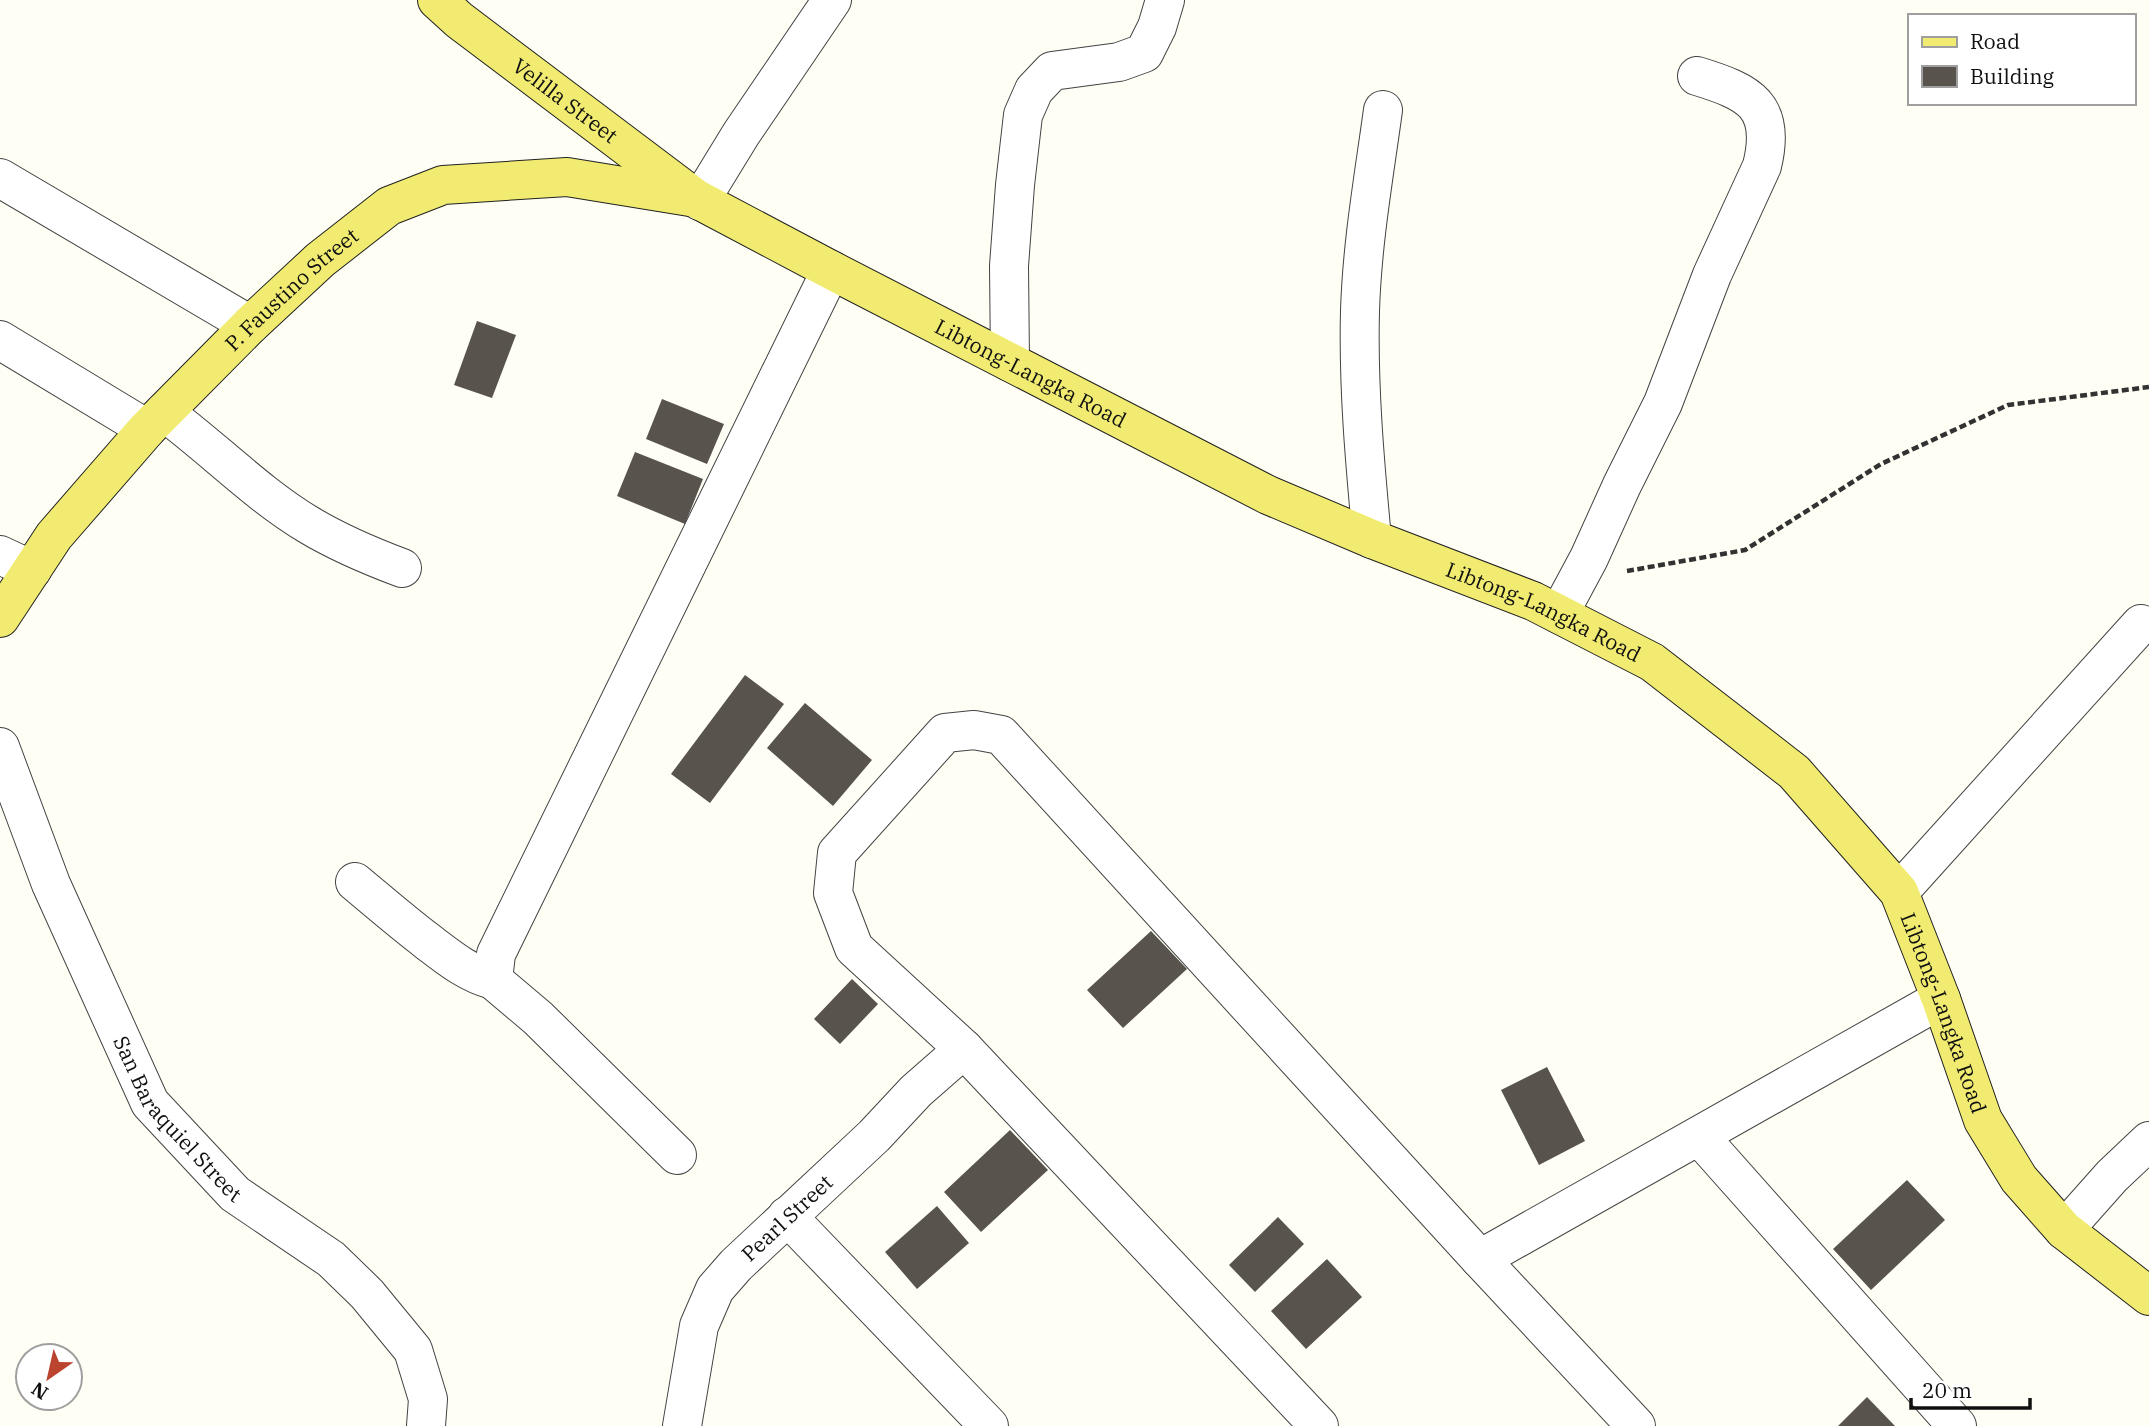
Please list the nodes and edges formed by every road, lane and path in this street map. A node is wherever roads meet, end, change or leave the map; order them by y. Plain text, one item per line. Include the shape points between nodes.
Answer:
1 (437, 0) edge
2 (832, 0) edge
3 (1165, 0) edge
4 (1697, 76) dead end
5 (1383, 110) dead end
6 (0, 178) edge
7 (698, 199) junction
8 (831, 270) junction
9 (250, 325) junction
10 (0, 340) edge
11 (1010, 362) junction
12 (2149, 387) edge
13 (156, 420) junction
14 (1372, 539) junction
15 (16, 562) edge
16 (402, 568) dead end
17 (1654, 568) dead end
18 (1559, 614) junction
19 (0, 618) edge
20 (2141, 624) dead end
21 (0, 747) edge
22 (355, 882) dead end
23 (1899, 892) junction
24 (493, 980) junction
25 (1941, 999) junction
26 (964, 1049) junction
27 (1699, 1136) junction
28 (2149, 1141) edge
29 (677, 1156) dead end
30 (787, 1216) junction
31 (2064, 1230) junction
32 (1480, 1259) junction
33 (2149, 1296) edge
34 (426, 1426) edge
35 (682, 1426) edge
36 (989, 1426) edge
37 (1319, 1426) edge
38 (1636, 1426) edge
39 (1957, 1426) edge

1 - 7 main road, Velilla Street
2 - 7 street
3 - 11 street via 1144,53 1119,62 1052,71 1028,102 1009,266
4 - 18 street via 1723,84 1756,103 1764,122 1762,166 1712,275 1662,403
5 - 14 street via 1360,313
6 - 9 street
7 - 8 main road, Libtong-Langka Road
7 - 9 main road, P. Faustino Street via 567,177 443,185 389,206 320,260
8 - 11 main road, Libtong-Langka Road
8 - 24 street via 496,954
9 - 13 main road, P. Faustino Street
10 - 13 street
11 - 14 main road, Libtong-Langka Road via 1268,495
12 - 17 path via 2008,405 1881,464 1745,550
13 - 15 main road, P. Faustino Street via 54,536
13 - 16 street via 189,430 307,524
14 - 18 main road, Libtong-Langka Road
15 - 19 main road, P. Faustino Street
18 - 23 main road, Libtong-Langka Road via 1652,662 1794,772
20 - 23 street
21 - 34 street, San Baraquiel Street via 51,884 150,1103 235,1194 331,1259 367,1294 414,1350 428,1399
22 - 24 street via 455,962
23 - 25 main road, Libtong-Langka Road
24 - 29 street via 538,1018
25 - 27 street
25 - 31 main road, Libtong-Langka Road via 1983,1120 2019,1179
26 - 30 street, Pearl Street
26 - 32 street via 854,948 833,893 837,853 945,733 974,730 1001,735
26 - 37 street
27 - 32 street
27 - 39 street
28 - 31 street
30 - 35 street, Pearl Street via 715,1289 699,1326
30 - 36 street
31 - 33 main road, Libtong-Langka Road
32 - 38 street

